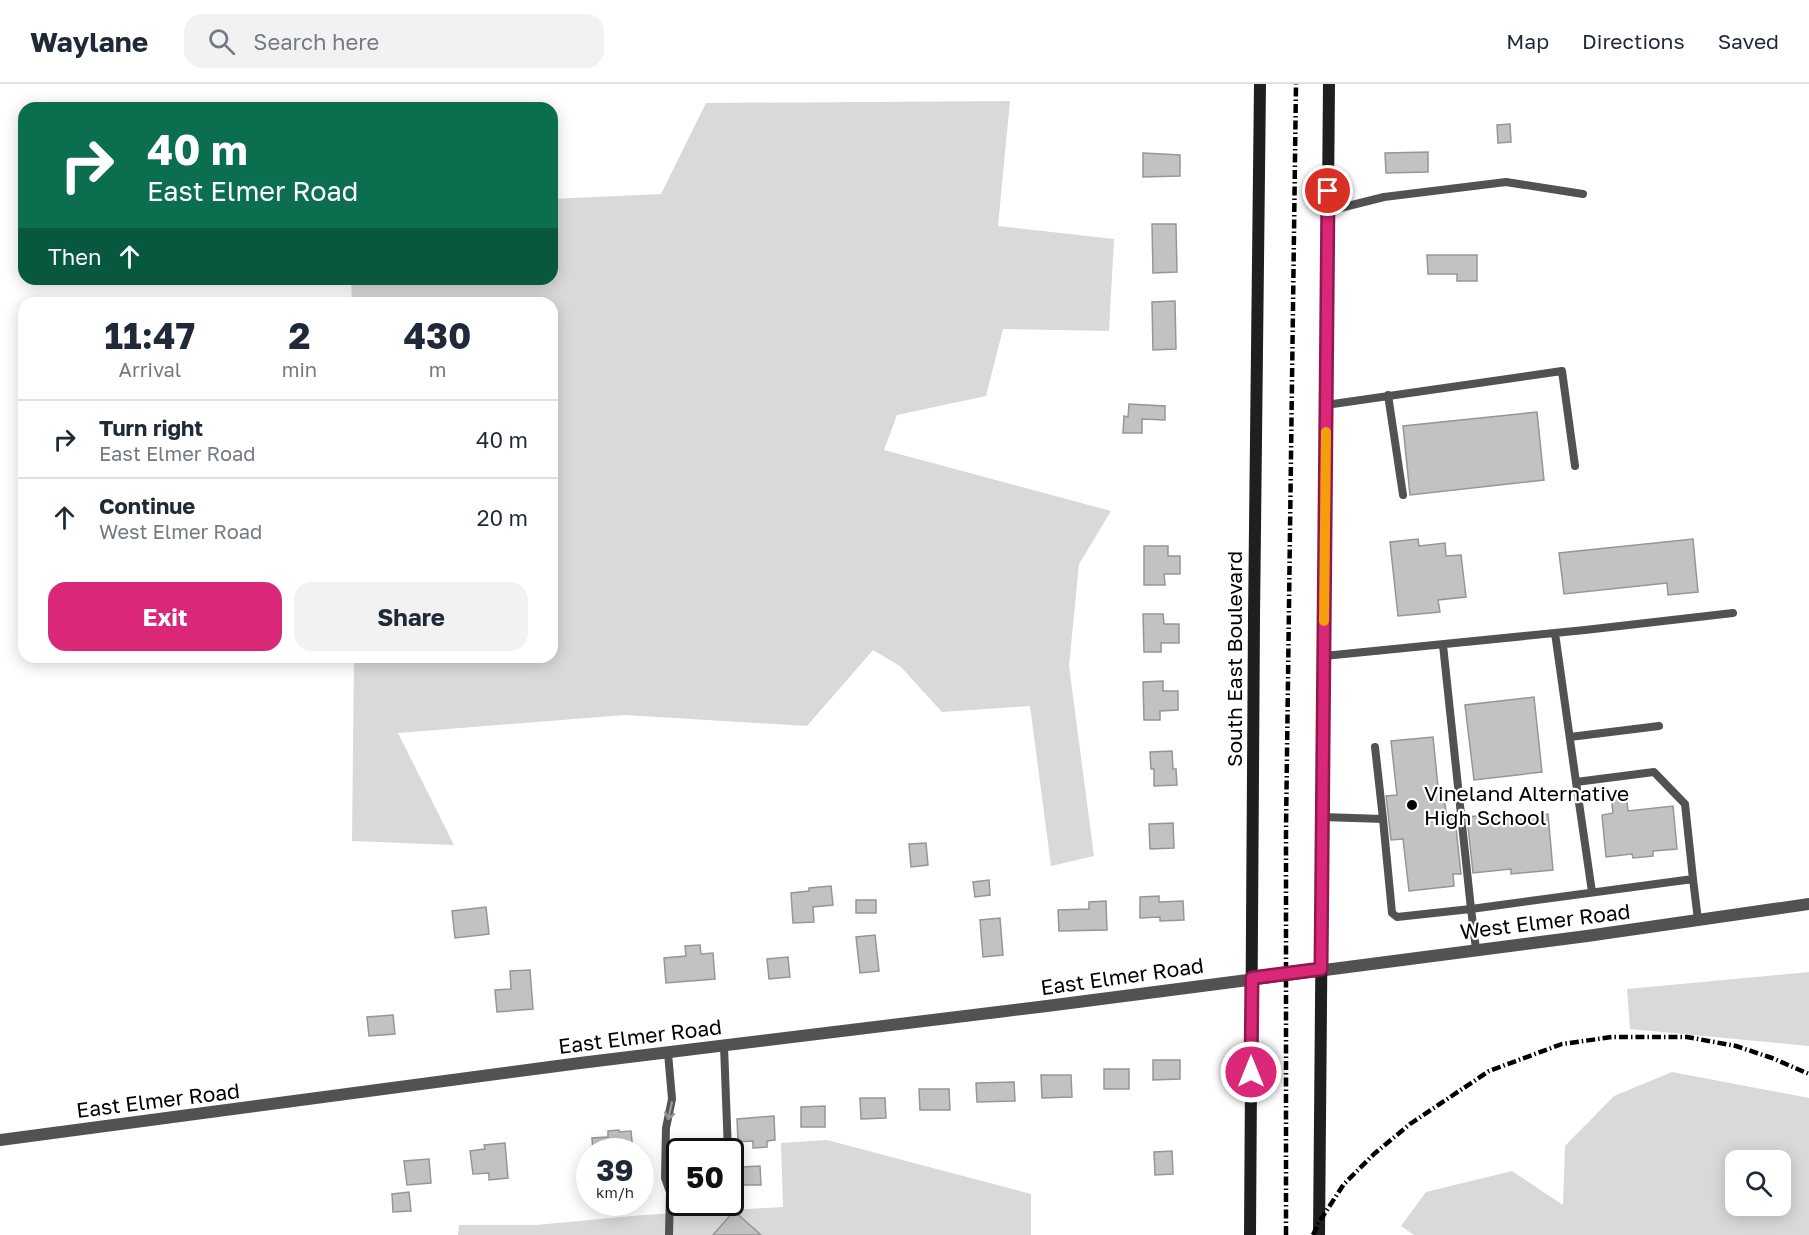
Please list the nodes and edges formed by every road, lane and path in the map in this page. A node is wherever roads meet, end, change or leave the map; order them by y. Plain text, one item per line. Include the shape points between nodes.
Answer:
1 (1260, 84) edge
2 (1329, 84) edge
3 (1583, 194) dead end
4 (1328, 211) junction
5 (1388, 395) junction
6 (1326, 405) junction
7 (1575, 466) dead end
8 (1403, 495) dead end
9 (1733, 613) dead end
10 (1555, 633) junction
11 (1443, 645) junction
12 (1324, 656) junction
13 (1659, 726) dead end
14 (1570, 737) junction
15 (1375, 747) dead end
16 (1576, 782) junction
17 (1323, 817) junction
18 (1383, 819) junction
19 (1693, 879) junction
20 (1592, 892) junction
21 (1809, 904) edge
22 (1471, 909) junction
23 (1698, 920) junction
24 (1476, 949) junction
25 (1321, 969) junction
26 (1285, 974) joint
27 (1252, 978) junction
28 (724, 1046) junction
29 (668, 1053) junction
30 (728, 1138) edge
31 (0, 1140) edge
32 (666, 1181) edge
33 (669, 1216) edge
34 (669, 1235) edge
35 (1250, 1235) edge
36 (1319, 1235) edge

1 - 27 main road, South East Boulevard
2 - 4 main road
3 - 4 lane via 1506,182 1384,196
4 - 6 main road
5 - 6 lane
5 - 7 lane via 1562,371
5 - 8 lane
6 - 12 main road
9 - 10 lane
10 - 11 lane
10 - 14 lane
11 - 12 lane
11 - 22 lane
12 - 17 main road
13 - 14 lane
14 - 16 lane
15 - 18 lane
16 - 19 lane via 1654,772 1685,804
16 - 20 lane
17 - 18 lane
17 - 25 main road
18 - 22 lane via 1392,913 1403,918
19 - 20 lane
19 - 23 lane
20 - 22 lane
21 - 23 street, West Elmer Road
22 - 24 lane
23 - 24 street, West Elmer Road
24 - 25 street, West Elmer Road
25 - 26 street, West Elmer Road
25 - 36 main road
26 - 27 street, East Elmer Road
27 - 28 street, East Elmer Road
27 - 35 main road, South East Boulevard
28 - 29 street, East Elmer Road
28 - 30 lane
29 - 31 street, East Elmer Road
29 -> 32 lane via 672,1100 666,1128
33 - 34 lane

